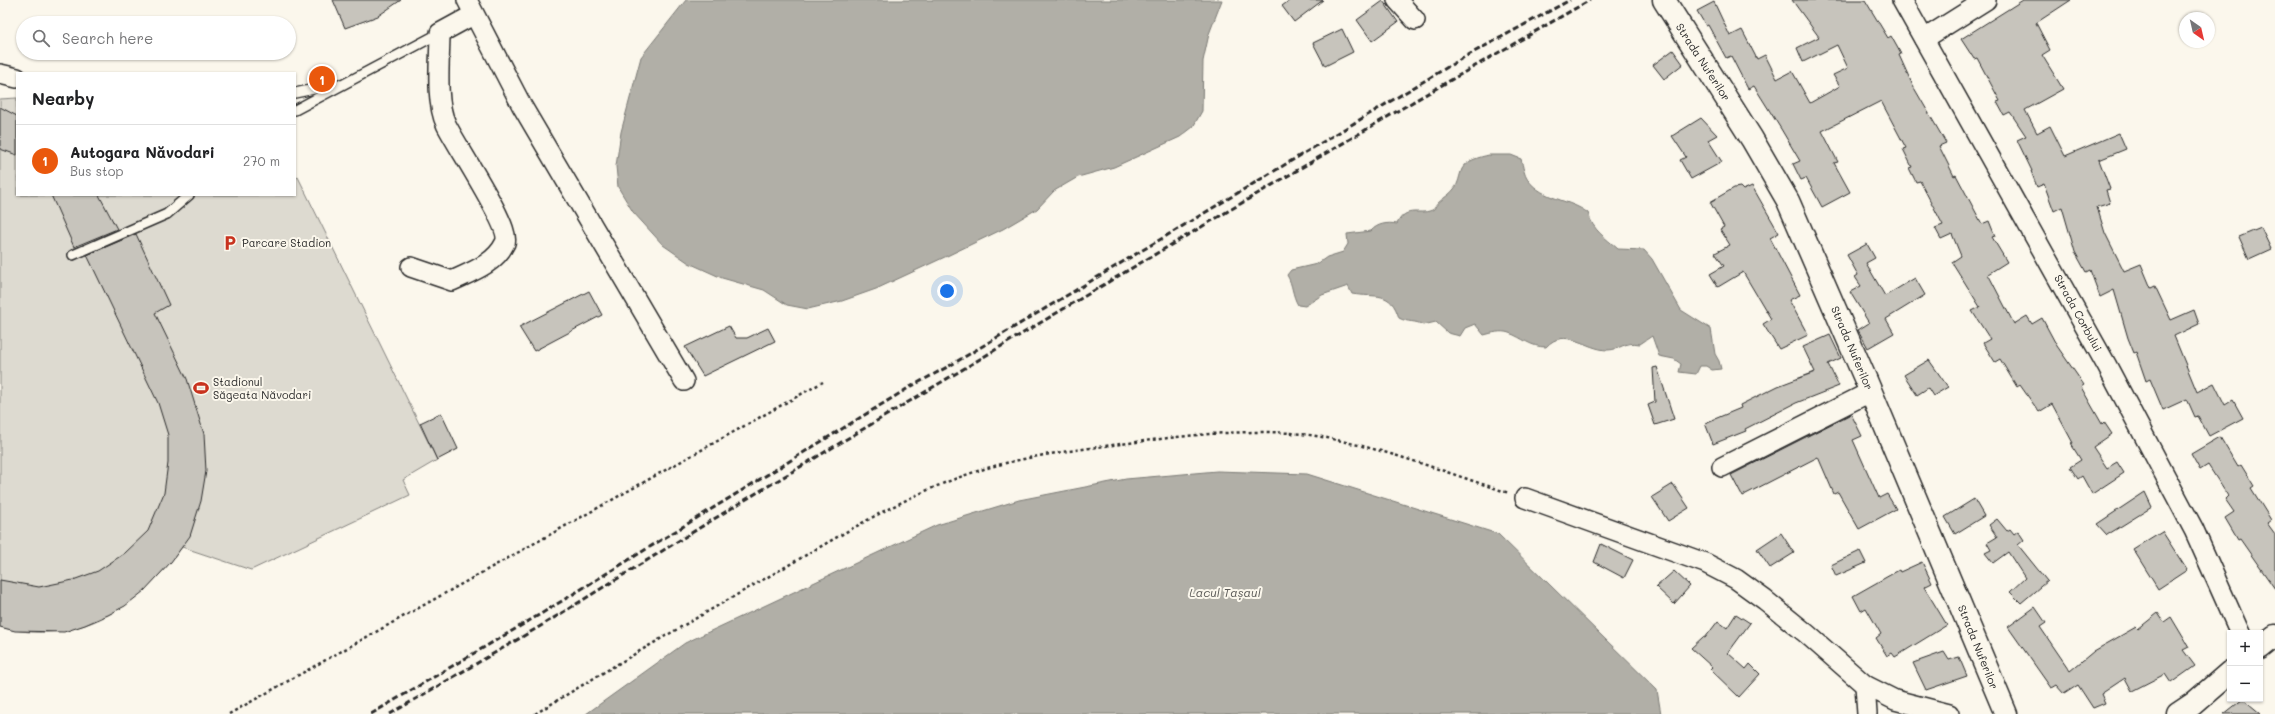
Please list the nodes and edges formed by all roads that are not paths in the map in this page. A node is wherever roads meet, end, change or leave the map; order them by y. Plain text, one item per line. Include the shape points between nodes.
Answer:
1 (1397, 0) edge
2 (1663, 0) edge
3 (1902, 0) edge
4 (1986, 0) edge
5 (470, 7) edge
6 (1415, 20) dead end
7 (440, 33) junction
8 (1924, 38) junction
9 (0, 74) edge
10 (16, 78) edge
11 (349, 81) junction
12 (296, 93) edge
13 (296, 109) edge
14 (188, 196) edge
15 (73, 255) dead end
16 (410, 267) dead end
17 (684, 381) dead end
18 (1870, 392) junction
19 (1722, 467) dead end
20 (1526, 498) road end
21 (2239, 630) edge
22 (2227, 675) edge
23 (1865, 685) junction
24 (2190, 711) edge
25 (1867, 714) edge
26 (1949, 714) edge
27 (2006, 714) edge

1 - 6 street
2 - 18 street, Strada Nuferilor via 1752,139 1788,201
3 - 8 street, Strada Corbului
4 - 8 street
5 - 7 street
5 - 17 street via 522,106
7 - 11 lane
7 - 16 street via 441,102 445,123 504,228 506,241 498,254 487,264 452,281
8 - 21 street, Strada Corbului via 2107,366 2194,530
9 - 10 street
11 - 12 lane
11 - 13 lane
14 - 15 lane via 167,214
18 - 19 street
18 - 27 street, Strada Nuferilor
20 - 23 street via 1706,562 1765,600
22 - 24 street
23 - 25 street
23 - 26 street via 1895,700

